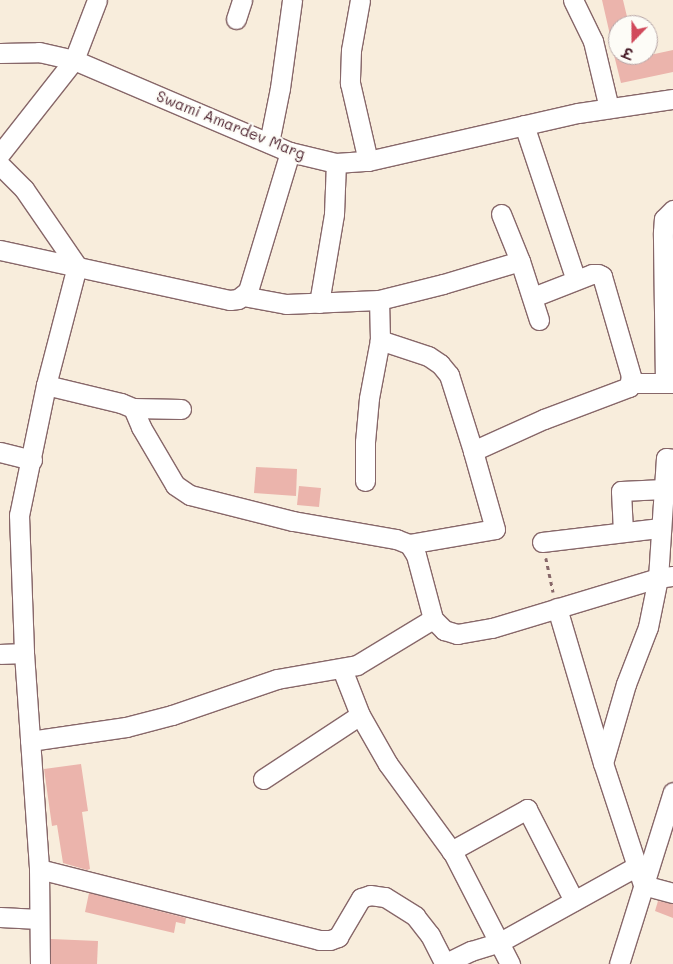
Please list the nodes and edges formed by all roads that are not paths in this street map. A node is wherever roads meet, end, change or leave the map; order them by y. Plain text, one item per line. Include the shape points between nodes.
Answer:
1 (97, 0) edge
2 (242, 0) edge
3 (292, 0) edge
4 (360, 0) edge
5 (573, 0) edge
6 (236, 19) dead end
7 (0, 53) edge
8 (74, 60) junction
9 (673, 99) edge
10 (609, 108) junction
11 (524, 125) junction
12 (269, 143) junction
13 (290, 152) junction
14 (0, 154) edge
15 (368, 161) junction
16 (336, 163) junction
17 (0, 165) edge
18 (673, 210) edge
19 (501, 214) dead end
20 (0, 250) edge
21 (520, 261) junction
22 (77, 266) junction
23 (576, 280) junction
24 (243, 296) junction
25 (532, 297) junction
26 (379, 300) junction
27 (320, 303) junction
28 (539, 320) dead end
29 (380, 340) junction
30 (630, 382) junction
31 (669, 383) edge
32 (46, 385) junction
33 (133, 408) junction
34 (181, 409) dead end
35 (473, 451) junction
36 (0, 452) edge
37 (673, 459) edge
38 (32, 460) junction
39 (365, 480) dead end
40 (664, 490) junction
41 (660, 528) junction
42 (623, 532) junction
43 (542, 542) road end
44 (409, 544) junction
45 (665, 577) edge
46 (557, 608) junction
47 (432, 619) junction
48 (24, 653) junction
49 (0, 654) edge
50 (342, 669) junction
51 (360, 715) junction
52 (30, 741) junction
53 (603, 763) junction
54 (263, 779) dead end
55 (673, 792) edge
56 (667, 831) edge
57 (452, 851) junction
58 (637, 866) junction
59 (39, 869) junction
60 (643, 885) junction
61 (673, 894) edge
62 (574, 901) junction
63 (0, 917) edge
64 (39, 919) junction
65 (500, 942) junction
66 (40, 964) edge
67 (445, 964) edge
68 (510, 964) edge
69 (619, 964) edge

1 - 8 street
2 - 6 street
3 - 12 street
4 - 15 street via 351,50 350,83
5 - 10 street via 593,40
7 - 8 street, Swami Amardev Marg via 39,52
8 - 12 street, Swami Amardev Marg
8 - 14 street
9 - 10 street, Swami Amardev Marg
10 - 11 street, Swami Amardev Marg
11 - 15 street, Swami Amardev Marg
11 - 23 street
12 - 13 street, Swami Amardev Marg
13 - 16 street, Swami Amardev Marg
13 - 24 street via 248,291
15 - 16 street, Swami Amardev Marg
16 - 27 street via 334,214
17 - 22 street via 24,189
18 - 31 street via 664,219 663,232
19 - 21 street
20 - 22 street
21 - 25 street
21 - 26 street
22 - 24 street via 230,300
22 - 32 street
23 - 25 street
23 - 30 street via 598,274 605,281
24 - 27 street via 286,304
25 - 28 street
26 - 27 street
26 - 29 street
29 - 35 street via 428,356 440,364 449,375
29 - 39 street via 368,398
30 - 31 street
30 - 35 street via 629,387 622,391
32 - 33 street
32 - 38 street
33 - 34 street
33 - 44 street via 175,485 190,494 293,521
35 - 44 street via 495,529
36 - 38 street
37 - 40 street via 666,458
38 - 48 street via 20,515
40 - 41 street
40 - 42 street via 622,491
41 - 42 street
41 - 45 street
42 - 43 street
44 - 47 street via 416,555
45 - 46 street
45 - 53 street via 626,684
46 - 47 street via 492,628 457,634 444,630
46 - 53 street
47 - 50 street via 357,665
48 - 49 street
48 - 52 street
50 - 51 street
50 - 52 street via 277,679 126,727
51 - 54 street
51 - 57 street via 388,764
52 - 59 street
53 - 58 street
55 - 56 street
56 - 60 street
57 - 62 street via 527,809
57 - 65 street
58 - 60 street
58 - 62 street
59 - 64 street
59 - 67 street via 319,940 338,937 361,898 370,895 385,897 415,916 430,935
60 - 61 street
60 - 69 street
62 - 65 street
63 - 64 street
64 - 66 street
65 - 67 street
65 - 68 street

